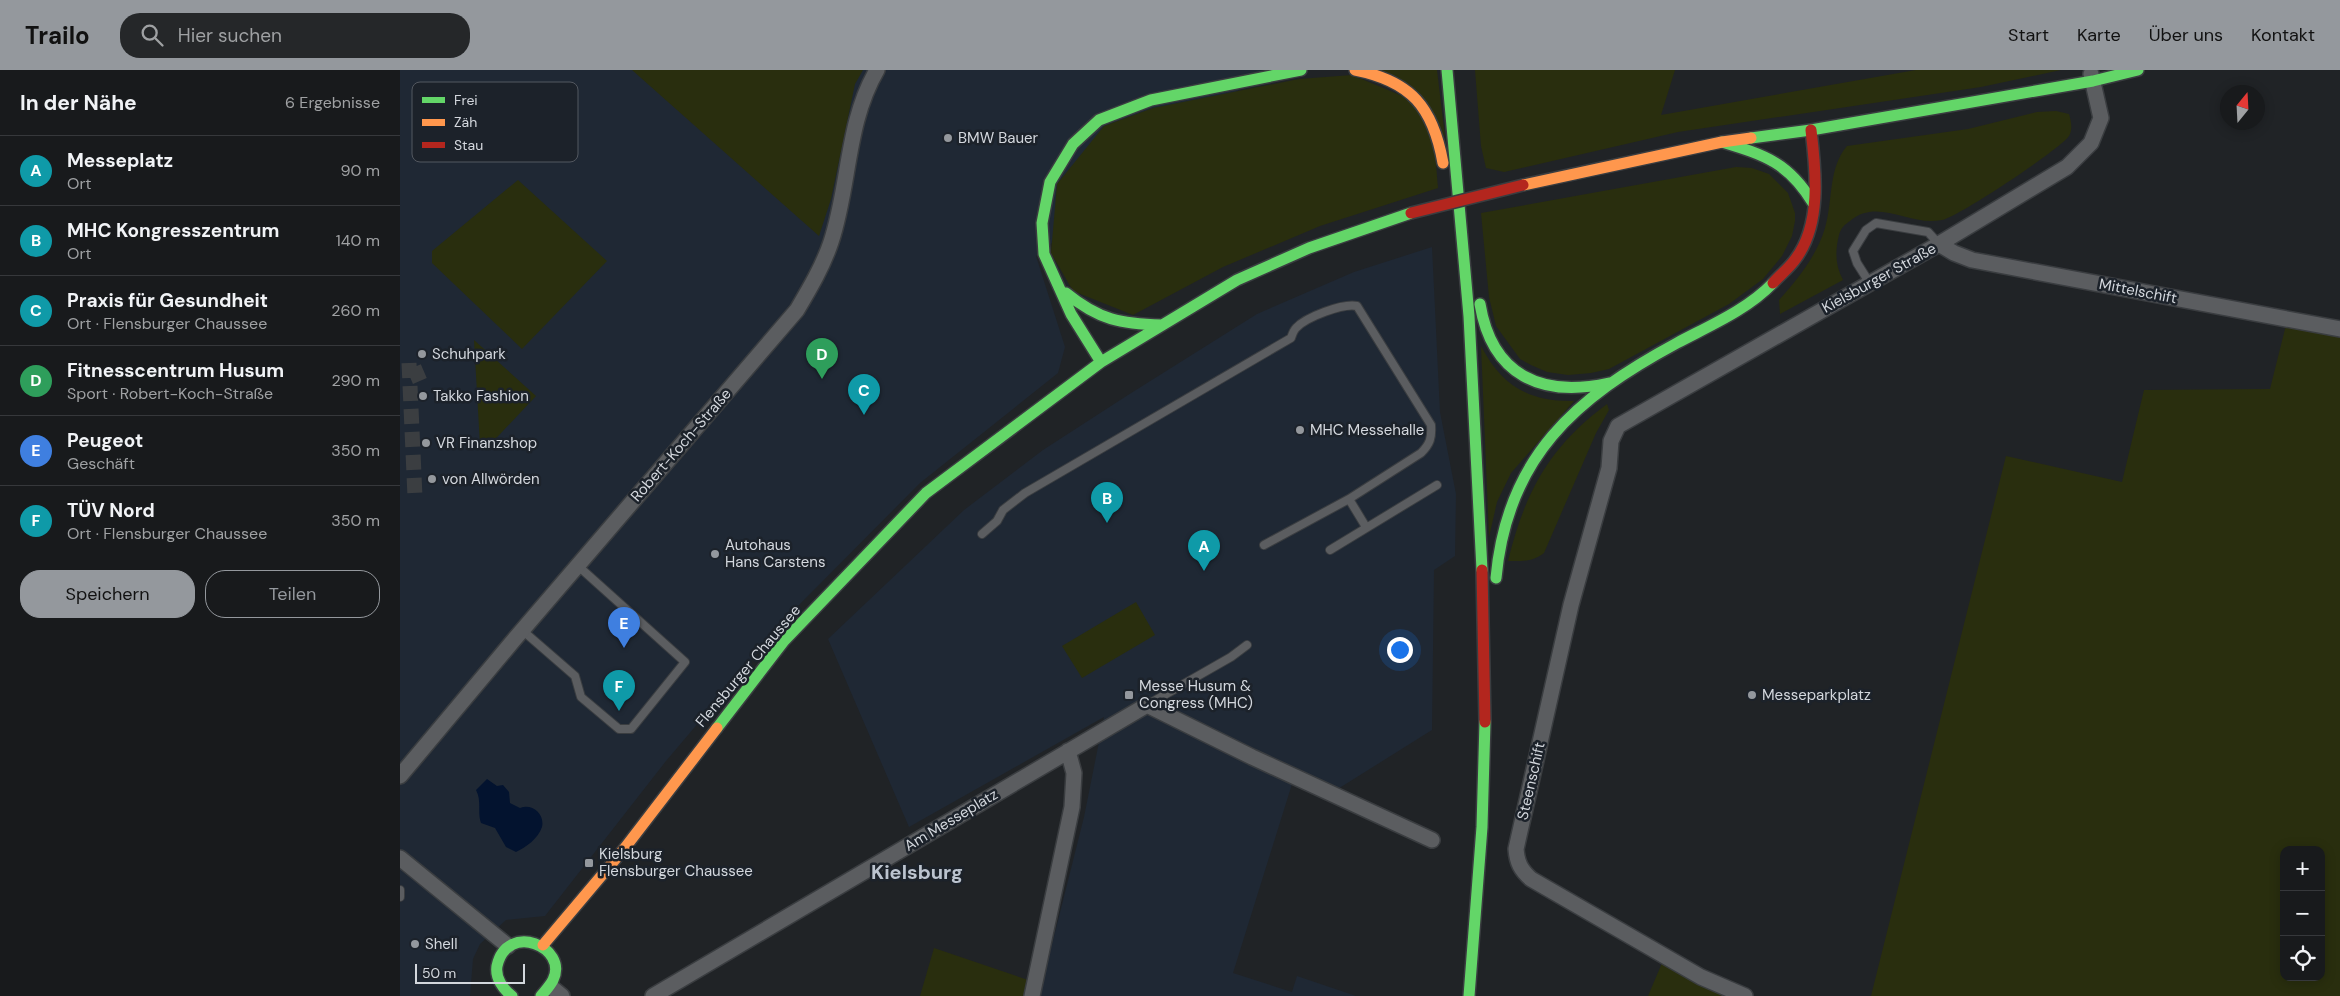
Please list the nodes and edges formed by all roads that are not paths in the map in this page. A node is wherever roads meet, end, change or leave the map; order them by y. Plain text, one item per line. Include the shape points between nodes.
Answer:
1 (877, 70) edge
2 (1301, 70) edge
3 (1355, 70) edge
4 (1446, 70) edge
5 (2138, 70) edge
6 (2092, 76) edge
7 (1810, 130) junction
8 (1722, 142) junction
9 (1813, 203) junction
10 (1463, 223) junction
11 (1474, 235) dead end
12 (1939, 244) junction
13 (1466, 250) junction
14 (1869, 282) junction
15 (1059, 287) junction
16 (1479, 294) dead end
17 (1162, 325) junction
18 (2340, 329) edge
19 (1101, 362) junction
20 (1609, 383) junction
21 (1611, 441) joint
22 (1437, 485) dead end
23 (1349, 499) junction
24 (1366, 527) junction
25 (982, 534) dead end
26 (1264, 545) dead end
27 (1330, 550) dead end
28 (577, 565) junction
29 (1495, 587) dead end
30 (1495, 607) dead end
31 (522, 630) junction
32 (1247, 645) dead end
33 (1147, 705) junction
34 (1485, 728) junction
35 (1068, 751) junction
36 (400, 776) edge
37 (1432, 840) dead end
38 (400, 858) edge
39 (400, 890) edge
40 (400, 897) edge
41 (543, 945) junction
42 (508, 946) junction
43 (552, 993) edge
44 (506, 994) edge
45 (653, 996) edge
46 (1032, 996) edge
47 (1469, 996) edge
48 (1746, 996) edge

1 - 28 street, Robert-Koch-Straße via 855,123 831,241 818,274 797,310
2 - 15 main road via 1151,100 1098,120 1074,144 1050,182 1042,223 1044,254
3 - 13 main road via 1386,77 1417,96 1439,137 1452,230
4 - 10 main road
5 - 6 main road, Flensburger Chaussee
6 - 7 main road, Flensburger Chaussee
6 - 12 street, Kielsburger Straße via 2101,118 2091,143 2067,167
7 - 8 main road, Flensburger Chaussee
7 - 9 main road via 1815,158
8 - 9 main road via 1777,161 1804,187
8 - 17 main road, Flensburger Chaussee, bridge via 1411,213 1291,256 1237,280
9 - 20 main road via 1808,230 1796,259 1759,297
10 - 11 main road
10 - 13 main road
12 - 14 street, Kielsburger Straße
12 - 14 lane via 1928,232 1876,223 1866,230 1853,251
12 - 18 street, Mittelschift via 1972,260
13 - 34 main road via 1482,556
14 - 21 street, Kielsburger Straße via 1618,426
15 - 17 main road via 1088,312 1104,320 1128,325
15 - 19 main road via 1071,314
16 - 20 main road via 1485,330 1494,348 1520,373 1540,384 1557,388 1586,388
17 - 19 main road, Flensburger Chaussee
19 - 41 main road, Flensburger Chaussee via 926,493 797,626 624,849
20 - 29 main road via 1553,433 1534,457 1516,489 1496,558
21 - 48 street, Steenschift via 1609,468 1571,605 1516,849 1517,861 1531,880 1701,977
22 - 24 lane
23 - 24 lane
23 - 25 lane via 1421,453 1432,436 1431,425 1364,312 1358,306 1348,304 1295,328 1291,338 1024,493 1003,510 997,521
23 - 26 lane
24 - 27 lane
28 - 31 street, Robert-Koch-Straße
28 - 31 lane via 685,662 631,729 619,729 581,697 575,676
30 - 34 main road via 1492,704
31 - 36 street, Robert-Koch-Straße
32 - 33 lane
33 - 35 street, Am Messeplatz
33 - 37 street
34 - 47 main road
35 - 45 street, Am Messeplatz
35 - 46 street via 1074,773 1072,807
38 - 42 street
39 - 40 lane
41 - 42 main road via 522,941
41 - 43 main road via 556,964
42 - 44 main road via 501,954 497,968 499,982

